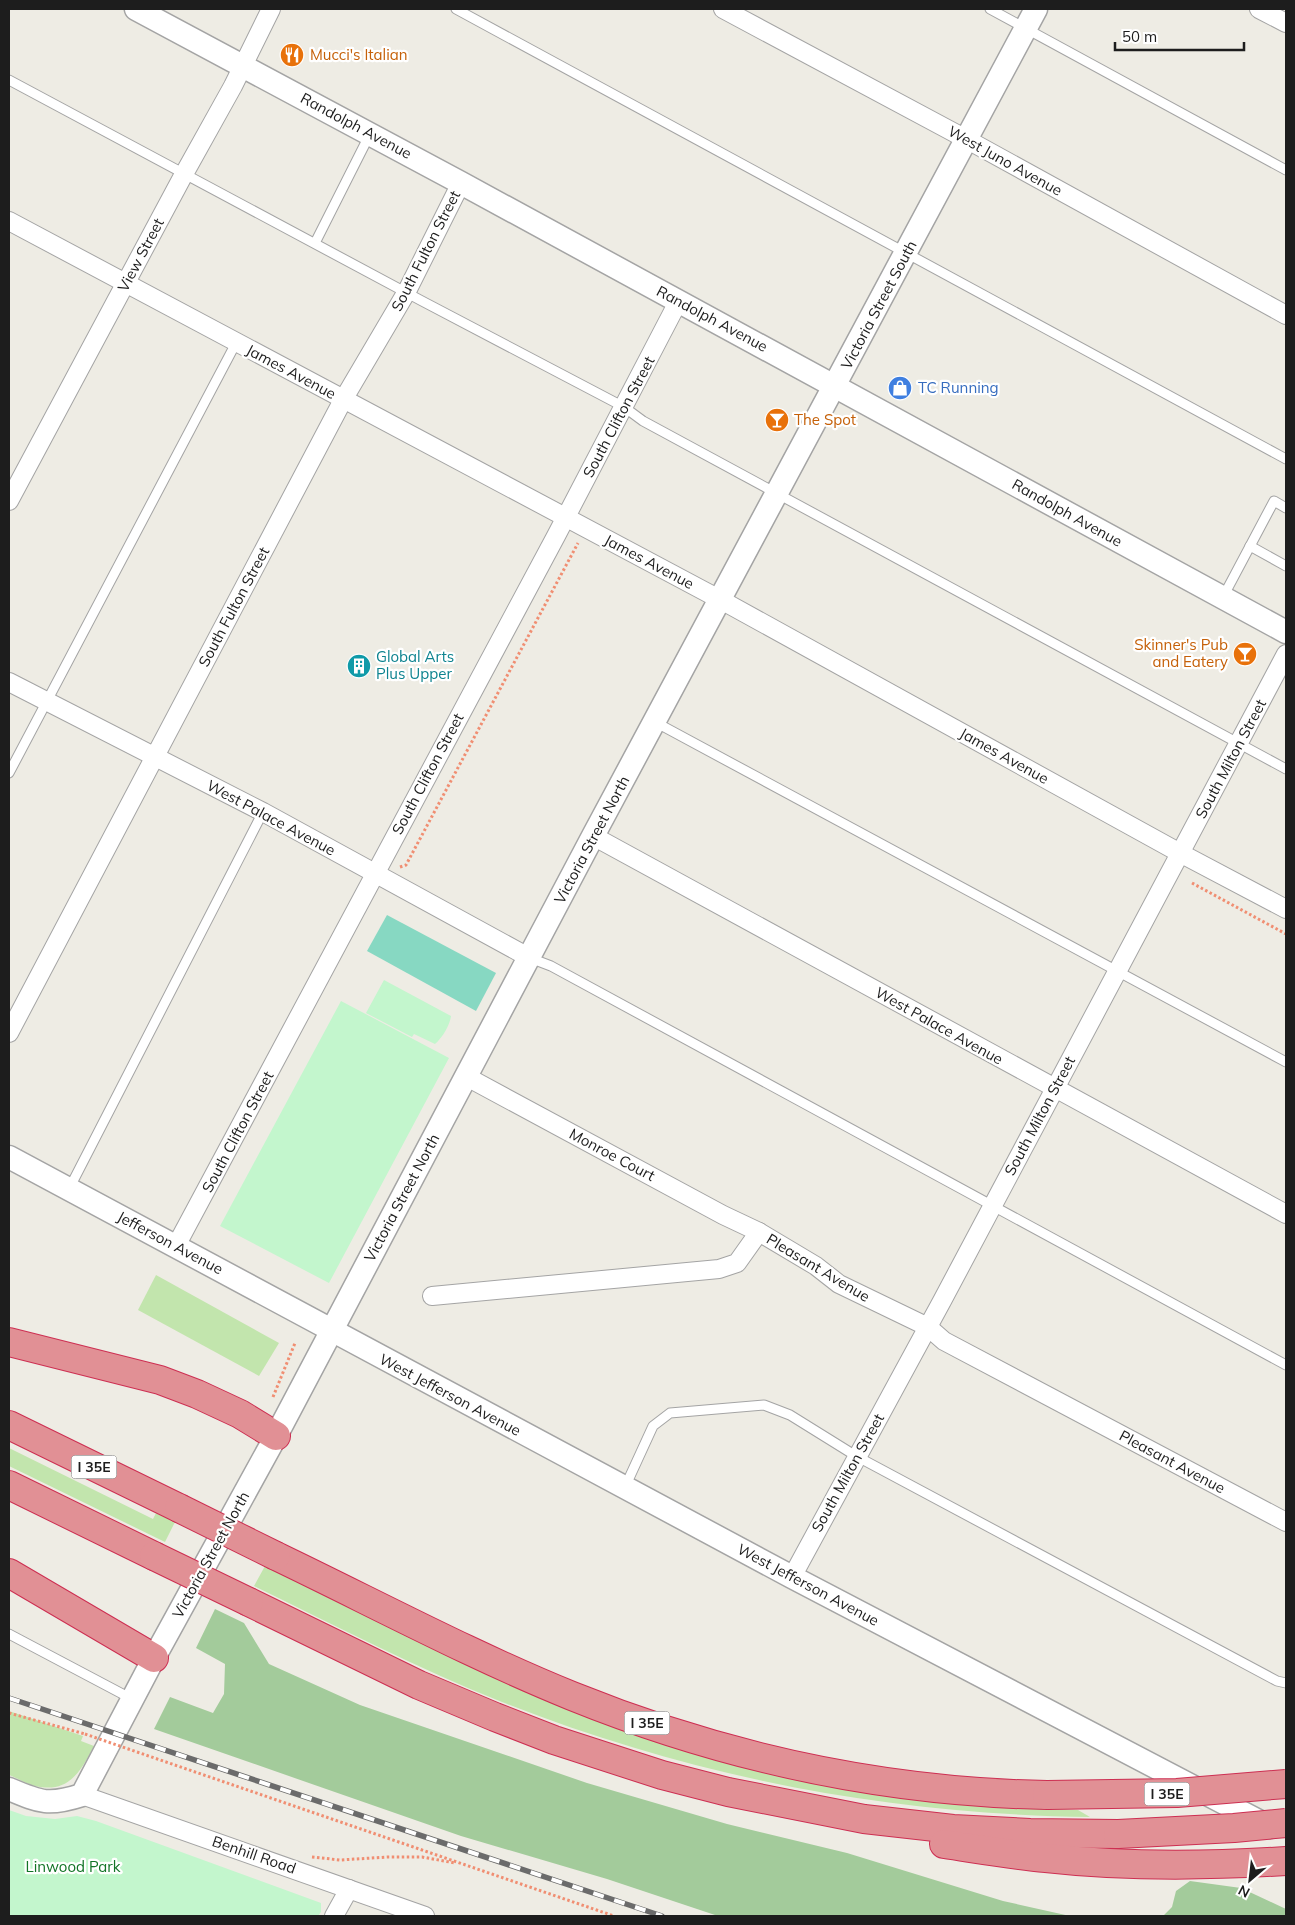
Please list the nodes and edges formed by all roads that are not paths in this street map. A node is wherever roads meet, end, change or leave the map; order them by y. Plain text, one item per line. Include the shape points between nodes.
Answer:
1 (136, 9) edge
2 (271, 9) edge
3 (456, 9) edge
4 (722, 9) edge
5 (990, 9) edge
6 (1259, 9) edge
7 (1031, 18) edge
8 (1286, 23) edge
9 (242, 66) junction
10 (9, 80) edge
11 (370, 134) junction
12 (966, 139) junction
13 (1286, 170) edge
14 (184, 174) junction
15 (461, 183) junction
16 (9, 221) edge
17 (315, 243) junction
18 (906, 253) junction
19 (126, 282) junction
20 (406, 292) junction
21 (678, 302) junction
22 (1286, 315) edge
23 (236, 343) junction
24 (835, 386) junction
25 (343, 400) junction
26 (624, 407) junction
27 (1286, 459) edge
28 (778, 494) junction
29 (9, 501) edge
30 (1286, 508) edge
31 (565, 518) junction
32 (1250, 546) junction
33 (1286, 566) edge
34 (1223, 598) junction
35 (721, 600) junction
36 (1286, 632) edge
37 (1286, 654) edge
38 (9, 682) edge
39 (46, 701) junction
40 (655, 722) junction
41 (1239, 743) junction
42 (155, 757) junction
43 (1286, 769) edge
44 (9, 773) edge
45 (263, 812) junction
46 (593, 836) junction
47 (1180, 853) junction
48 (374, 874) junction
49 (1286, 909) edge
50 (530, 958) junction
51 (1117, 971) junction
52 (9, 1033) edge
53 (1286, 1062) edge
54 (467, 1077) junction
55 (1055, 1088) junction
56 (9, 1157) edge
57 (69, 1189) junction
58 (993, 1206) junction
59 (1286, 1214) edge
60 (759, 1232) junction
61 (176, 1246) junction
62 (432, 1296) dead end
63 (928, 1327) junction
64 (331, 1331) junction
65 (9, 1342) edge
66 (1286, 1365) edge
67 (9, 1425) edge
68 (276, 1436) junction
69 (856, 1456) junction
70 (9, 1485) edge
71 (625, 1488) junction
72 (1286, 1522) edge
73 (9, 1573) edge
74 (792, 1577) junction
75 (9, 1634) edge
76 (154, 1658) junction
77 (1286, 1683) edge
78 (132, 1699) junction
79 (1286, 1784) edge
80 (9, 1789) edge
81 (82, 1796) junction
82 (810, 1809) junction
83 (1286, 1823) edge
84 (1286, 1836) edge
85 (1286, 1861) edge
86 (349, 1889) junction
87 (334, 1916) edge
88 (425, 1916) edge

1 - 9 street, Randolph Avenue
2 - 9 street, View Street
3 - 18 lane
4 - 12 street, West Juno Avenue
5 - 7 lane
6 - 8 street
7 - 12 street, Victoria Street South
7 - 13 lane
9 - 11 street, Randolph Avenue
9 - 14 street, View Street
10 - 14 lane
11 - 15 street, Randolph Avenue
11 - 17 lane
12 - 18 street, Victoria Street South
12 - 22 street, West Juno Avenue
14 - 17 lane
14 - 19 street, View Street
15 - 20 street, South Fulton Street
15 - 21 street, Randolph Avenue
16 - 19 street, James Avenue
17 - 20 lane
18 - 24 street, Victoria Street South
18 - 27 lane
19 - 23 street, James Avenue
19 - 29 street, View Street
20 - 25 street, South Fulton Street
20 - 26 lane
21 - 24 street, Randolph Avenue
21 - 26 street, South Clifton Street
23 - 25 street, James Avenue
23 - 39 lane
24 - 28 street, Victoria Street South
24 - 34 street, Randolph Avenue
25 - 31 street, James Avenue
25 - 42 street, South Fulton Street
26 - 28 lane via 643,421
26 - 31 street, South Clifton Street
28 - 35 street, Victoria Street South
28 - 41 lane
30 - 32 lane via 1274,501
31 - 35 street, James Avenue
31 - 48 street, South Clifton Street
32 - 33 lane
32 - 34 lane
34 - 36 street, Randolph Avenue
35 - 40 street, Victoria Street North
35 - 47 street, James Avenue
37 - 41 street, South Milton Street
38 - 39 street, West Palace Avenue
39 - 42 street, West Palace Avenue
39 - 44 lane
40 - 46 street, Victoria Street North
40 - 51 lane
41 - 43 lane
41 - 47 street, South Milton Street
42 - 45 street, West Palace Avenue
42 - 52 street, South Fulton Street
45 - 48 street, West Palace Avenue
45 - 57 lane
46 - 50 street, Victoria Street North
46 - 55 street, West Palace Avenue
47 - 49 street, James Avenue
47 - 51 street, South Milton Street
48 - 50 street, West Palace Avenue
48 - 61 street, South Clifton Street
50 - 54 street, Victoria Street North
50 - 58 lane
51 - 53 lane
51 - 55 street, South Milton Street
54 - 60 street, Monroe Court
54 - 64 street, Victoria Street North
55 - 58 street, South Milton Street
55 - 59 street, West Palace Avenue
56 - 57 street, Jefferson Avenue
57 - 61 street, Jefferson Avenue
58 - 63 street, South Milton Street
58 - 66 lane
60 - 62 street, Pleasant Avenue via 737,1263 719,1269
60 - 63 street, Pleasant Avenue via 816,1266 839,1284
61 - 64 street, Jefferson Avenue
63 - 69 street, South Milton Street
63 - 72 street, Pleasant Avenue via 944,1341
64 - 68 street, Victoria Street North
64 - 71 street, West Jefferson Avenue
65 - 68 highway via 160,1380 240,1414
67 - 79 highway, I 35E, bridge via 515,1672 681,1735 777,1761 868,1779 959,1790 1047,1795 1177,1793
68 - 76 street, Victoria Street North
69 - 71 lane via 790,1415 764,1405 670,1413 654,1426
69 - 74 street, South Milton Street
69 - 77 lane via 1277,1682
70 - 82 highway, bridge via 419,1685 554,1740 662,1775
71 - 74 street, West Jefferson Avenue
73 - 76 highway
74 - 84 street, West Jefferson Avenue
75 - 78 lane
76 - 78 street, Victoria Street North
78 - 81 street, Victoria Street North
80 - 81 street via 49,1803
81 - 86 street, Benhill Road
82 - 83 highway, bridge via 953,1829 1030,1833 1118,1834
82 - 85 highway via 917,1840 1046,1858 1178,1865
86 - 87 street
86 - 88 street, Benhill Road

